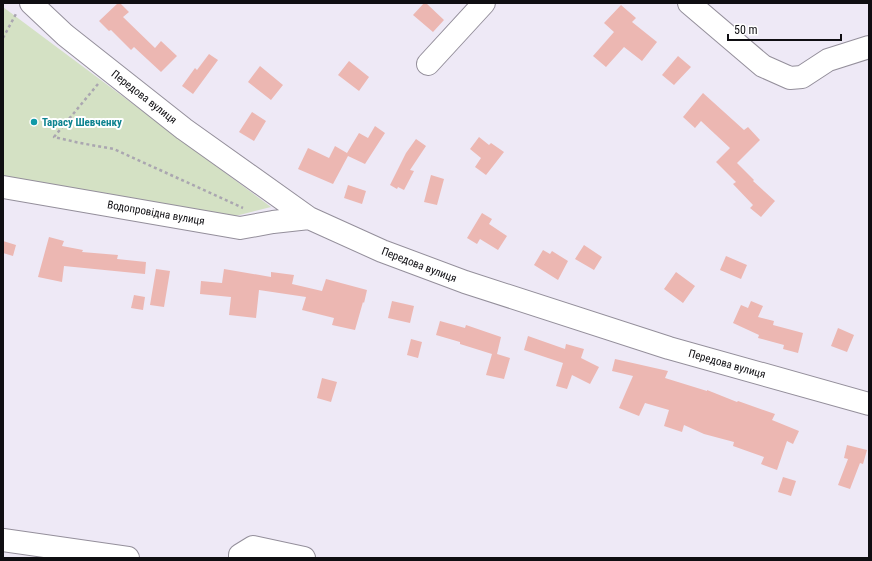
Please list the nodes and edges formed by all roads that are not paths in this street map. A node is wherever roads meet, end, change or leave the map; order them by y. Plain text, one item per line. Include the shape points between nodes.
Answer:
1 (484, 3) edge
2 (689, 3) edge
3 (24, 6) edge
4 (869, 47) edge
5 (428, 64) dead end
6 (3, 188) edge
7 (309, 218) junction
8 (869, 404) edge
9 (3, 540) edge
10 (128, 558) edge
11 (240, 558) edge
12 (304, 558) edge

1 - 5 street
2 - 4 street via 763,66 790,78 802,77 828,60
3 - 7 street, Передова вулиця via 184,129
6 - 7 street, Водопровідна вулиця via 240,228
7 - 8 street, Передова вулиця via 382,251 465,282 669,348
9 - 10 street
11 - 12 street via 240,555 253,547

